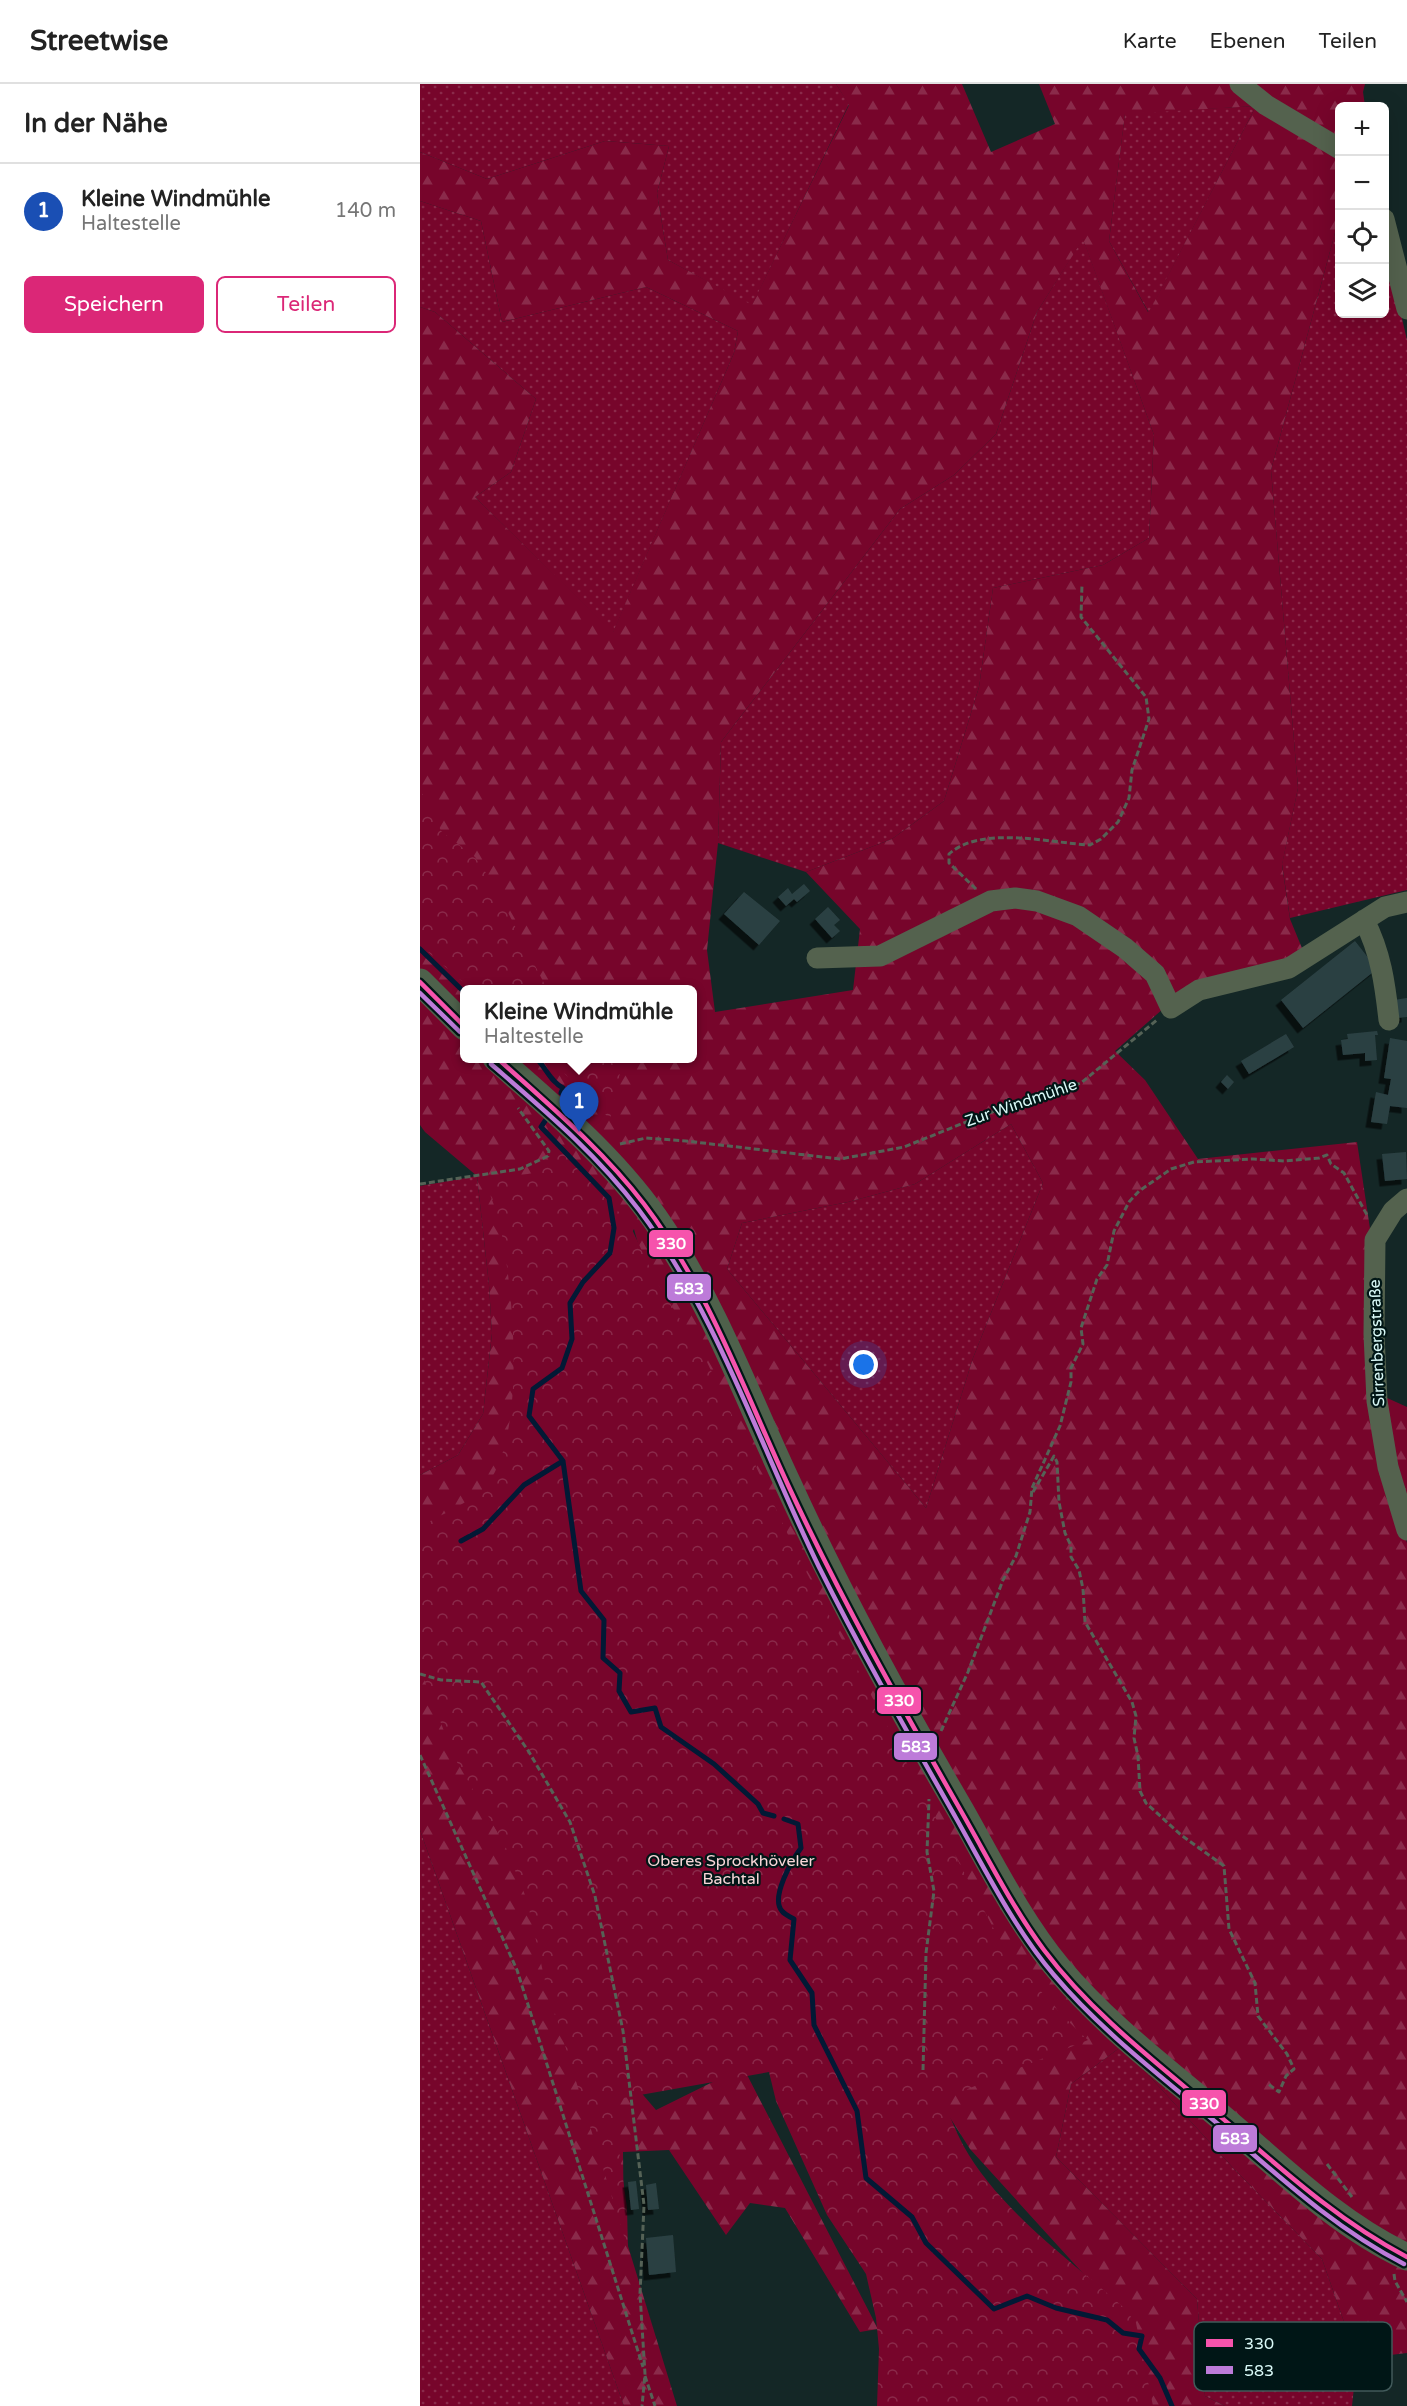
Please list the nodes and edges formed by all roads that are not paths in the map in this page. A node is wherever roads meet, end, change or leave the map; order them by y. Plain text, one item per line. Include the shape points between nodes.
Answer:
1 (1240, 84) edge
2 (1335, 147) edge
3 (1389, 239) edge
4 (1407, 309) edge
5 (1407, 902) edge
6 (1364, 920) junction
7 (817, 958) dead end
8 (420, 982) edge
9 (1389, 1020) dead end
10 (460, 1022) edge
11 (501, 1063) edge
12 (1407, 1199) edge
13 (1407, 1530) edge
14 (1401, 2269) edge

1 - 2 street via 1266,105
3 - 4 street
5 - 6 street via 1385,907
6 - 7 street via 1289,968 1199,990 1171,1008 1155,974 1125,948 1078,916 1037,901 991,901 880,956
6 - 9 street via 1383,965
8 - 10 main road
11 - 14 main road via 590,1142 618,1171 661,1228 700,1293 830,1571 933,1764 1058,1968 1122,2033 1321,2201 1372,2238
12 - 13 street, Sirrenbergstraße via 1393,1211 1375,1240 1374,1334 1377,1401 1388,1467

